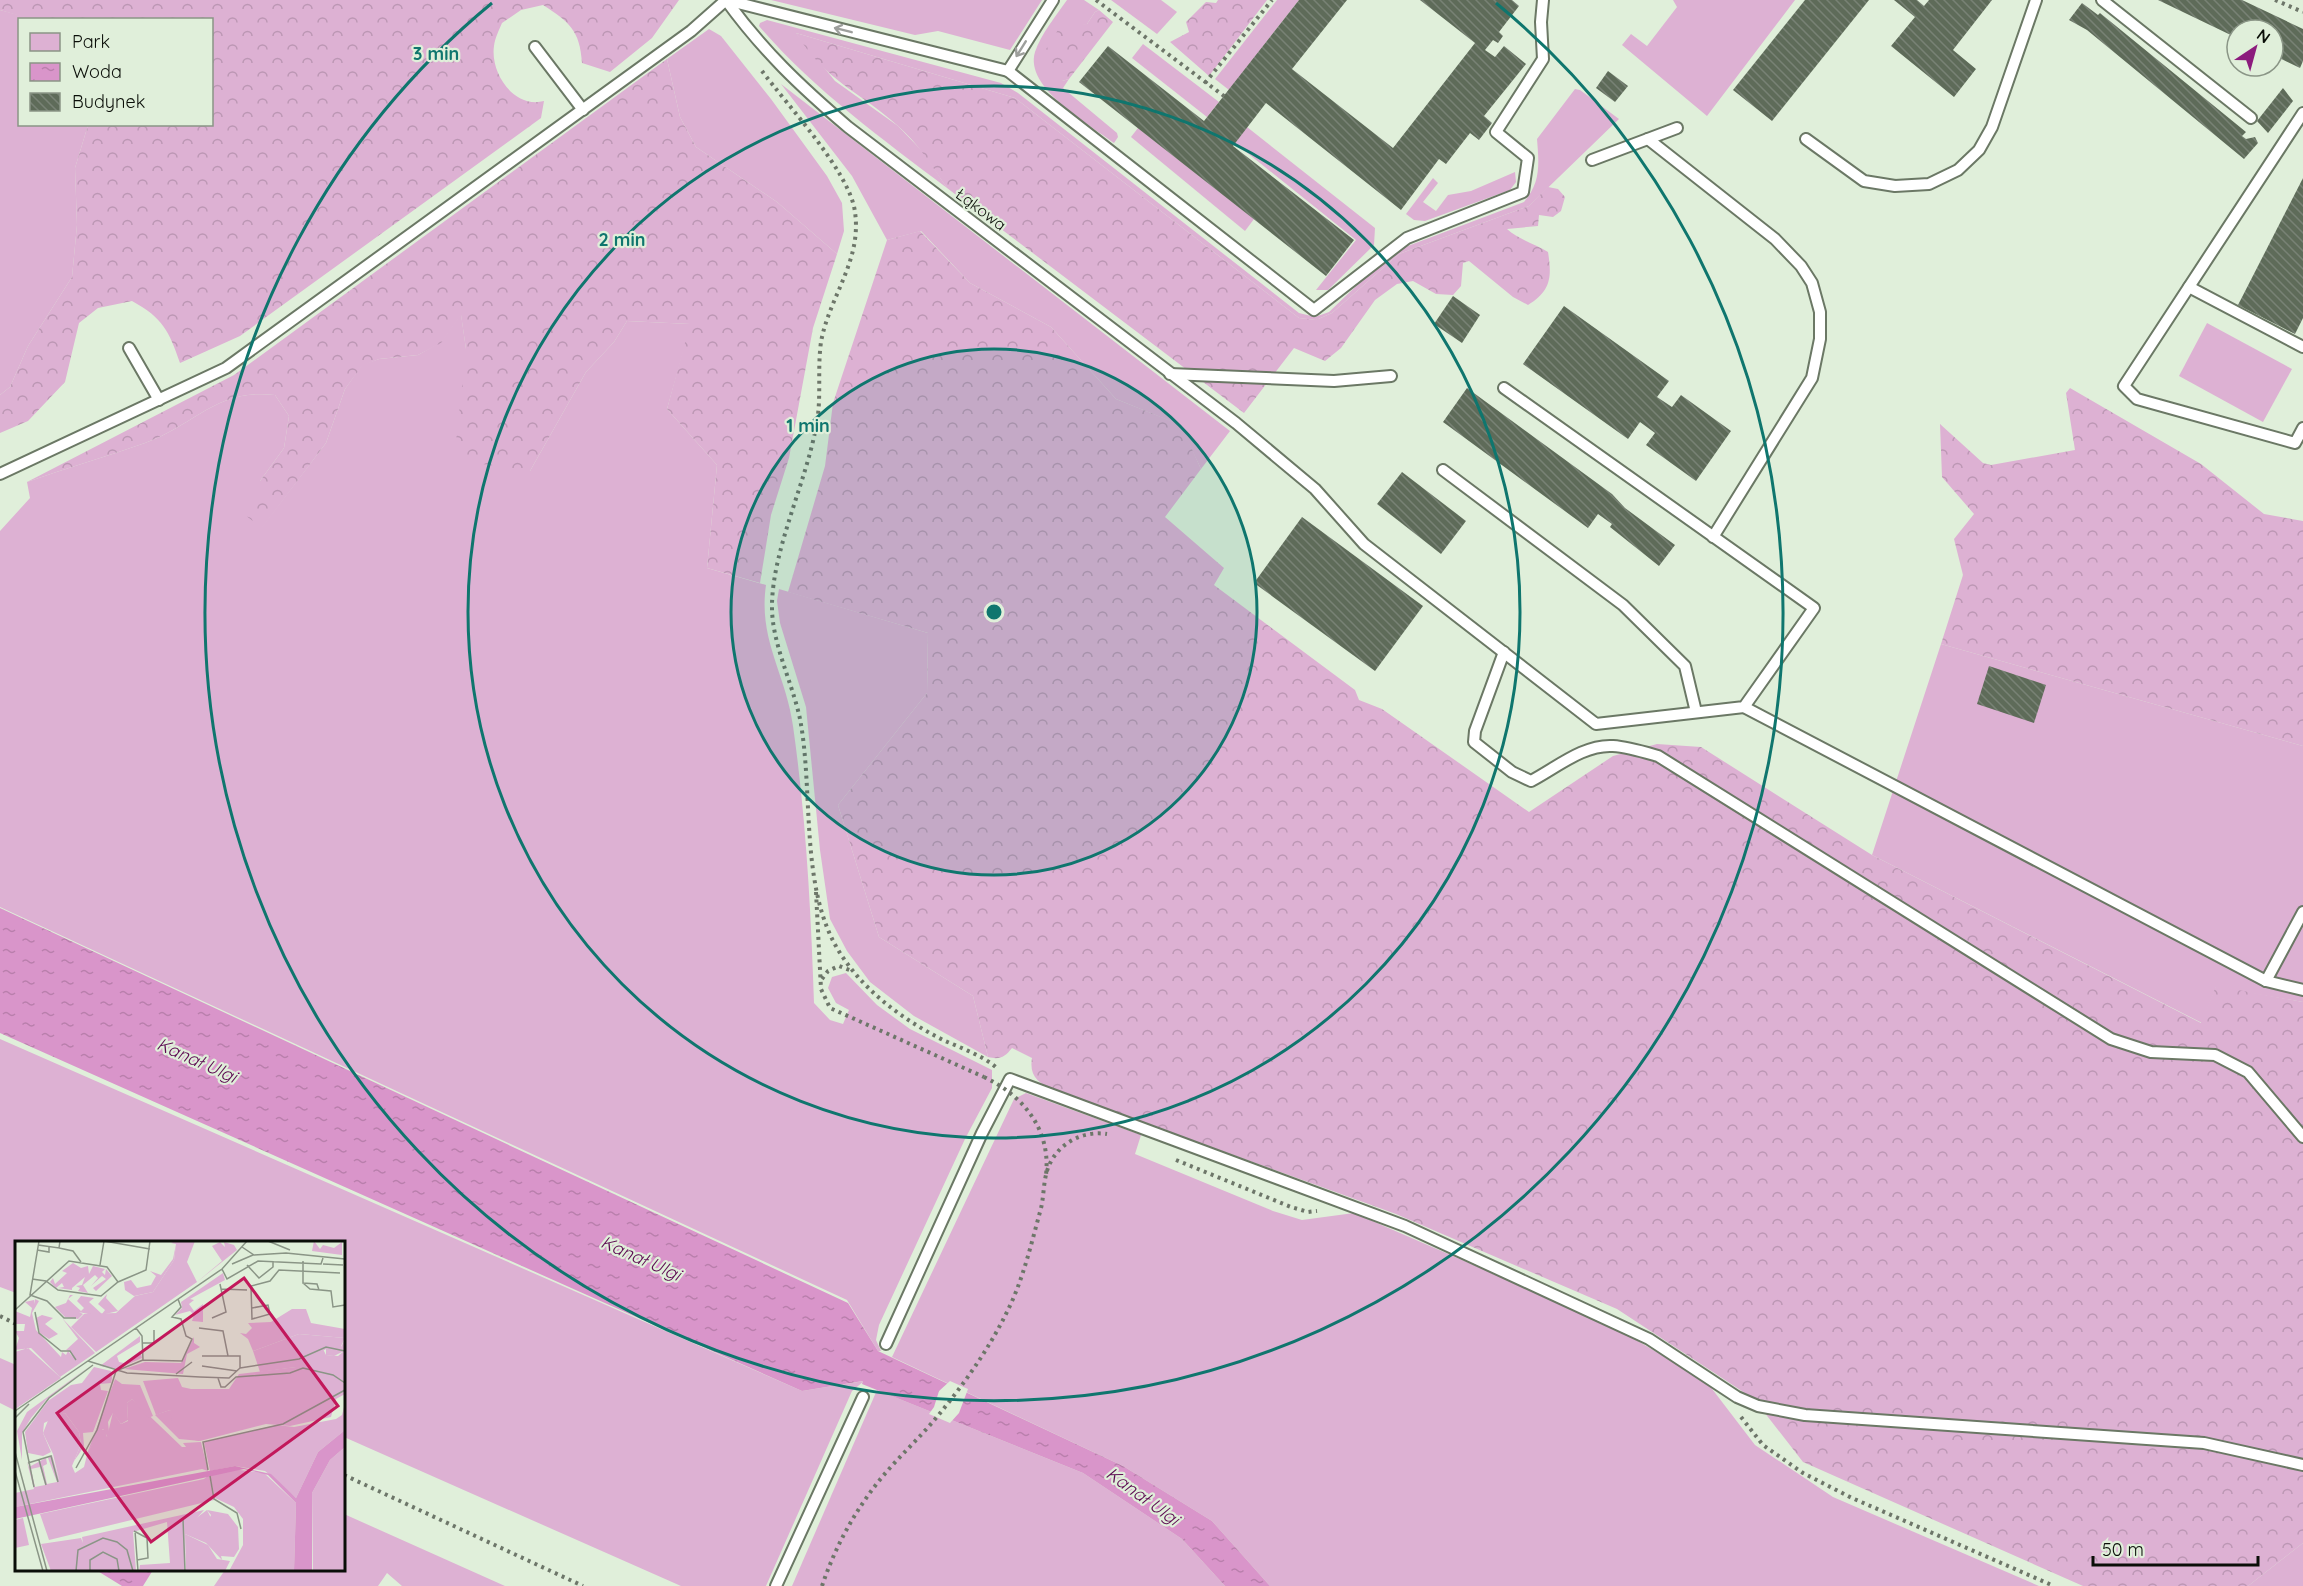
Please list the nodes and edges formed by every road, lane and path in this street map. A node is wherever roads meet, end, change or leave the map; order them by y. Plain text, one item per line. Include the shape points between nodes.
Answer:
1 (726, 0) edge
2 (1053, 0) edge
3 (1096, 0) edge
4 (1272, 0) edge
5 (1543, 0) edge
6 (2036, 0) edge
7 (2102, 0) edge
8 (2275, 0) edge
9 (2303, 12) edge
10 (535, 47) dead end
11 (758, 66) dead end
12 (1008, 71) junction
13 (1205, 83) junction
14 (1224, 96) dead end
15 (583, 110) junction
16 (2303, 114) edge
17 (2251, 118) dead end
18 (1677, 128) dead end
19 (1648, 139) junction
20 (1806, 139) dead end
21 (1592, 160) dead end
22 (2189, 286) junction
23 (2303, 347) edge
24 (129, 348) dead end
25 (1170, 374) junction
26 (1391, 376) dead end
27 (1504, 388) dead end
28 (159, 400) junction
29 (2303, 428) edge
30 (1443, 470) dead end
31 (0, 474) edge
32 (1713, 537) junction
33 (1504, 652) junction
34 (1744, 707) junction
35 (1696, 712) junction
36 (816, 888) junction
37 (2303, 912) edge
38 (855, 974) junction
39 (2266, 981) junction
40 (821, 989) junction
41 (2303, 990) edge
42 (994, 1065) dead end
43 (1111, 1135) dead end
44 (2303, 1137) edge
45 (1171, 1158) dead end
46 (1046, 1175) junction
47 (1339, 1202) junction
48 (0, 1316) edge
49 (15, 1324) edge
50 (886, 1344) dead end
51 (863, 1396) dead end
52 (1736, 1410) dead end
53 (2303, 1465) edge
54 (345, 1475) edge
55 (583, 1586) edge
56 (776, 1586) edge
57 (822, 1586) edge
58 (2054, 1586) edge

12 -> 1 lane
1 - 15 lane via 691,31
1 - 25 lane, Łąkowa via 753,38 823,106
2 -> 12 lane
3 - 13 path
4 - 13 path
5 - 12 lane via 1543,59 1497,132 1528,158 1523,192 1407,238 1314,310
6 - 20 lane via 1992,127 1978,150 1958,170 1929,184 1895,186 1864,181
7 - 17 lane
8 - 9 path
10 - 15 lane
11 - 36 path via 846,186 855,208 856,247 821,344 816,429 772,602 772,622 800,718
13 - 14 path
15 - 28 lane via 226,368
16 - 22 lane
18 - 19 lane
19 - 21 lane
19 - 32 lane via 1775,238 1802,266 1812,283 1820,312 1820,339 1812,378
22 - 23 lane
22 - 29 lane via 2124,386 2137,399 2295,443
24 - 28 lane
25 - 26 lane via 1334,381
25 - 33 lane, Łąkowa via 1315,489 1364,544
27 - 32 lane
28 - 31 lane
30 - 35 lane via 1623,605 1685,666
32 - 34 lane via 1814,608
33 - 35 lane, Łąkowa via 1596,724
33 - 44 lane via 1474,730 1474,742 1512,772 1532,780 1602,746 1658,756 2111,1038 2151,1052 2215,1055 2248,1072
34 - 35 lane, Łąkowa
34 - 39 lane
36 - 38 path via 838,951
36 - 40 path
37 - 39 lane
38 - 40 path via 846,966 832,968 823,977
38 - 42 path via 902,1017
39 - 41 lane
40 - 46 path, bridge via 827,1004 839,1014 984,1077 1015,1096 1035,1119 1045,1146
43 - 46 path via 1089,1133 1071,1140 1055,1155
45 - 47 path via 1308,1212
46 - 57 path via 1042,1207 1025,1266 993,1336 936,1419 874,1488 849,1525
47 - 50 lane via 1010,1079
47 - 53 lane via 1405,1226 1616,1322 1758,1406 1805,1415 2204,1443
48 - 49 path
51 - 56 lane
52 - 58 path via 1763,1445 1803,1473
54 - 55 path

